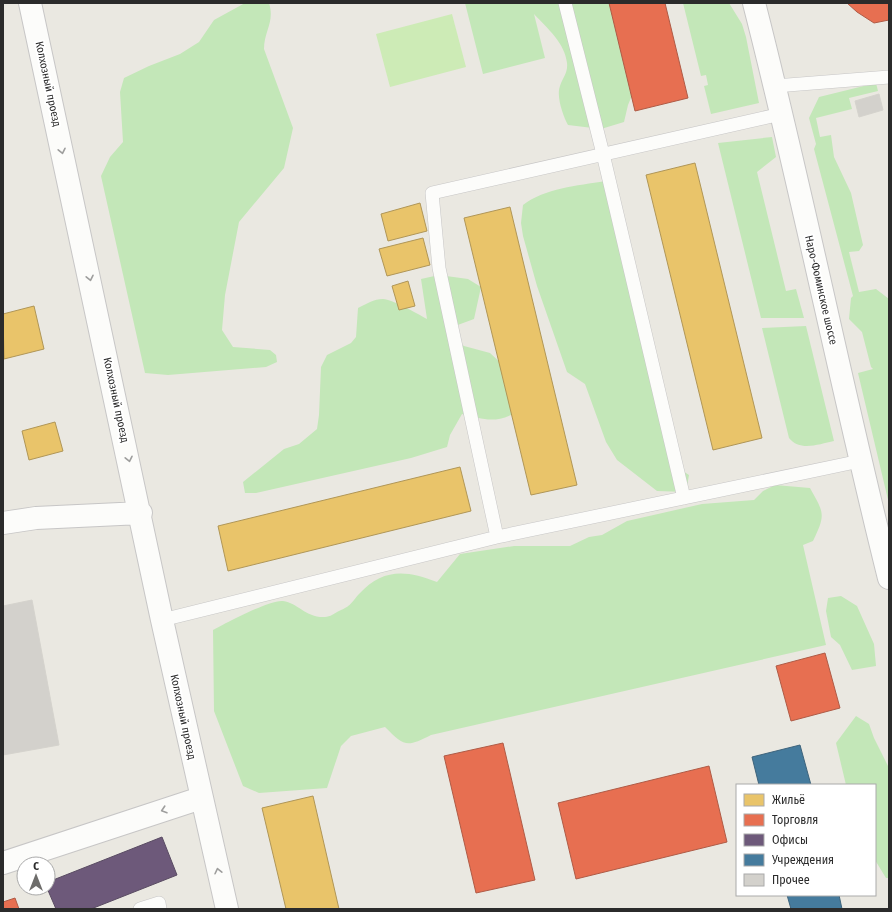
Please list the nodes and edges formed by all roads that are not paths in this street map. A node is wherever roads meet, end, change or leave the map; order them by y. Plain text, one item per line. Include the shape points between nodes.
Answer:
1 (30, 3) edge
2 (565, 3) edge
3 (754, 3) edge
4 (889, 78) edge
5 (775, 86) junction
6 (780, 114) junction
7 (603, 154) junction
8 (860, 461) junction
9 (684, 498) junction
10 (140, 513) junction
11 (3, 523) edge
12 (497, 537) junction
13 (889, 578) edge
14 (162, 620) junction
15 (201, 798) junction
16 (3, 863) edge
17 (140, 909) edge
18 (160, 909) edge
19 (227, 909) edge

1 -> 10 street, Колхозный проезд
2 - 7 lane
3 - 5 street, Наро-Фоминское шоссе
4 - 5 lane
5 - 6 street, Наро-Фоминское шоссе
6 - 7 lane
6 - 8 street, Наро-Фоминское шоссе
7 - 9 lane
7 - 12 lane via 432,193 439,268
8 - 9 lane
8 - 13 street, Наро-Фоминское шоссе
9 - 12 lane
10 - 11 street via 36,518
10 - 14 street, Колхозный проезд
12 - 14 lane
14 - 15 street, Колхозный проезд
15 -> 16 street
19 -> 15 street, Колхозный проезд
17 - 18 lane via 158,903

